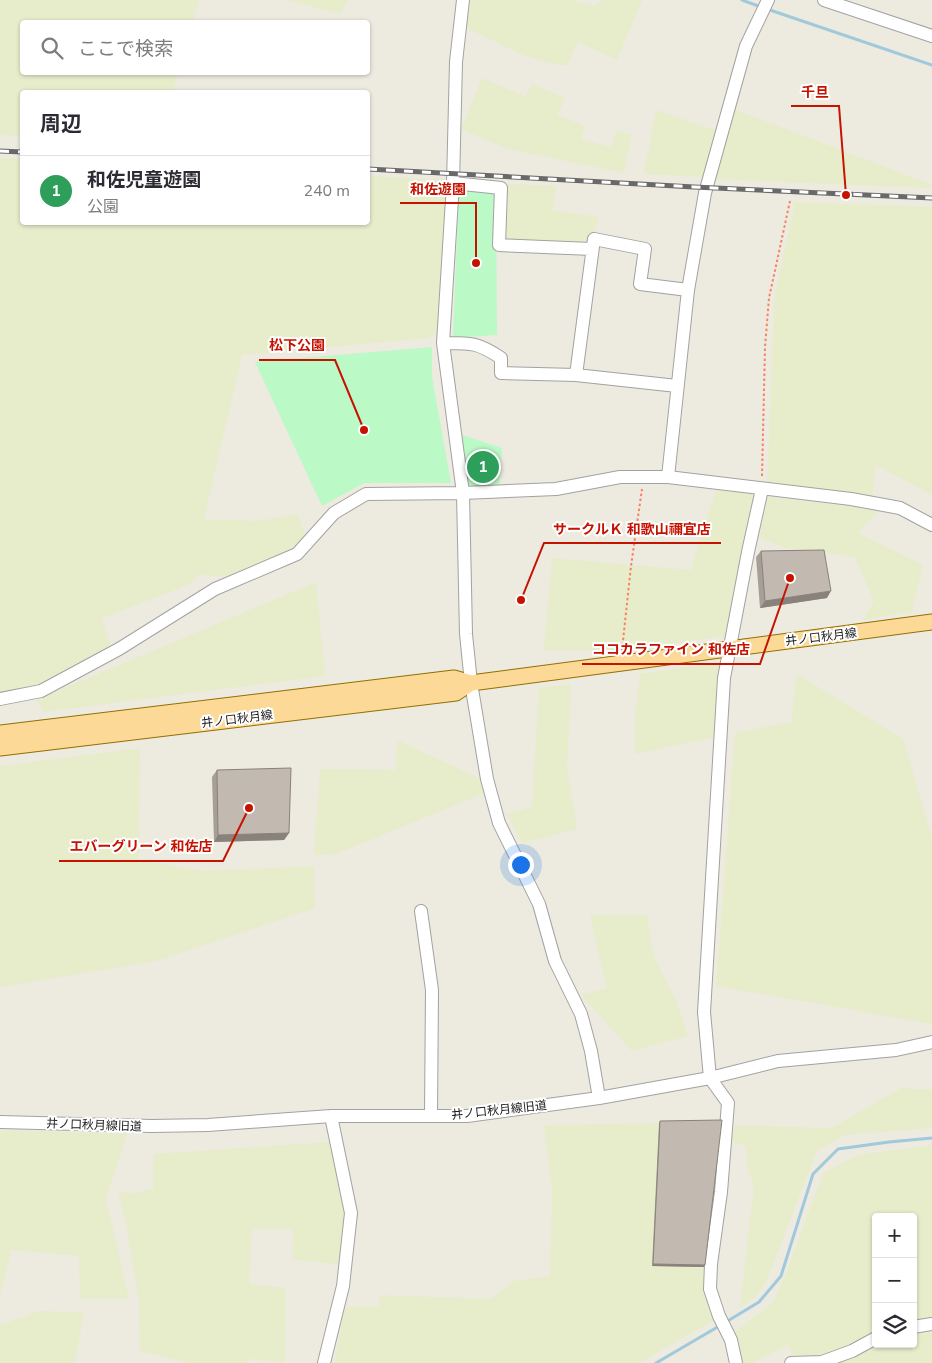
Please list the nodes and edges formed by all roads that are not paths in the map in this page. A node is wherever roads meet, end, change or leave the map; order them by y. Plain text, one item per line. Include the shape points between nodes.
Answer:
1 (463, 0) edge
2 (768, 0) edge
3 (824, 0) edge
4 (932, 36) edge
5 (453, 183) junction
6 (592, 249) junction
7 (688, 290) junction
8 (443, 342) junction
9 (576, 375) junction
10 (677, 386) junction
11 (668, 477) junction
12 (762, 489) junction
13 (463, 493) junction
14 (932, 525) edge
15 (932, 622) edge
16 (730, 648) junction
17 (471, 683) junction
18 (0, 699) edge
19 (0, 733) edge
20 (0, 748) edge
21 (421, 911) dead end
22 (932, 1042) edge
23 (710, 1078) junction
24 (599, 1098) junction
25 (331, 1116) junction
26 (431, 1116) junction
27 (0, 1122) edge
28 (932, 1324) edge
29 (917, 1326) edge
30 (872, 1340) edge
31 (324, 1363) edge
32 (736, 1363) edge
33 (791, 1363) edge

1 - 5 street via 456,62
2 - 7 street via 746,46 705,193
3 - 4 street
5 - 6 street via 502,188 499,245
5 - 8 street
6 - 7 street via 594,239 645,248 640,284
6 - 9 street
7 - 10 street
8 - 9 street via 472,342 488,349 501,358 501,373
8 - 13 street
9 - 10 street
10 - 11 street
11 - 12 street
11 - 13 street via 620,477 556,489
12 - 14 street via 900,508
12 - 16 street
13 - 17 street via 466,634
13 - 18 street via 366,494 334,513 297,554 215,589 119,648 41,690
15 - 16 main road, 井ノ口秋月線
16 - 17 main road, 井ノ口秋月線
16 - 23 street via 724,678 704,1012
17 - 19 main road, 井ノ口秋月線 via 454,678
17 - 20 main road, 井ノ口秋月線 via 456,693
17 - 24 street via 487,779 499,823 539,904 555,961 581,1014
21 - 26 street via 432,990
22 - 23 street, 井ノ口秋月線旧道 via 896,1050 778,1061
23 - 24 street, 井ノ口秋月線旧道
23 - 32 street via 728,1103 710,1289 731,1340
24 - 26 street, 井ノ口秋月線旧道 via 467,1116
25 - 26 street, 井ノ口秋月線旧道
25 - 27 street, 井ノ口秋月線旧道 via 208,1125
25 - 31 street via 351,1212 343,1286
28 - 29 street
30 - 33 street via 822,1362

